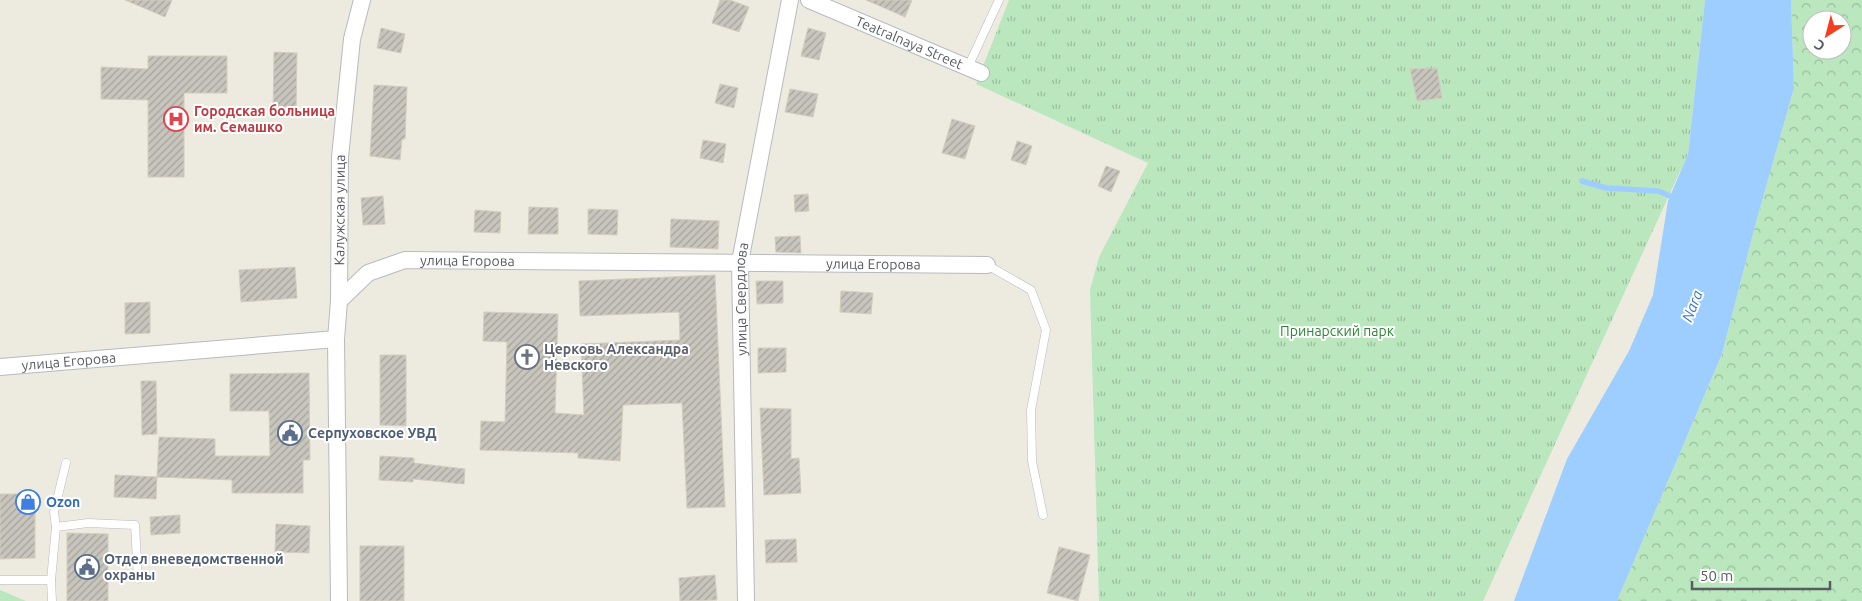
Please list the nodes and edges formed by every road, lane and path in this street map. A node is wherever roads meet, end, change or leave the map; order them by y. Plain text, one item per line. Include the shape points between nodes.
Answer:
1 (362, 0) edge
2 (790, 0) edge
3 (809, 0) edge
4 (999, 0) edge
5 (974, 70) joint
6 (740, 262) junction
7 (987, 265) joint
8 (339, 301) junction
9 (336, 340) junction
10 (0, 367) edge
11 (66, 462) dead end
12 (1043, 515) dead end
13 (56, 527) junction
14 (138, 579) dead end
15 (0, 580) edge
16 (50, 580) junction
17 (52, 601) edge
18 (339, 601) edge
19 (746, 601) edge

1 - 8 street, Калужская улица via 352,40 340,157
2 - 6 street, улица Свердлова
3 - 5 street, Teatralnaya Street
4 - 5 lane
6 - 7 street, улица Егорова
6 - 8 street, улица Егорова via 405,260 368,273
6 - 19 street, улица Свердлова
7 - 12 lane via 1031,290 1046,330 1031,410 1032,461
8 - 9 street
9 - 10 street, улица Егорова
9 - 18 street
11 - 13 lane via 54,512
13 - 14 lane via 88,523 135,525
13 - 16 lane
15 - 16 lane
16 - 17 lane

